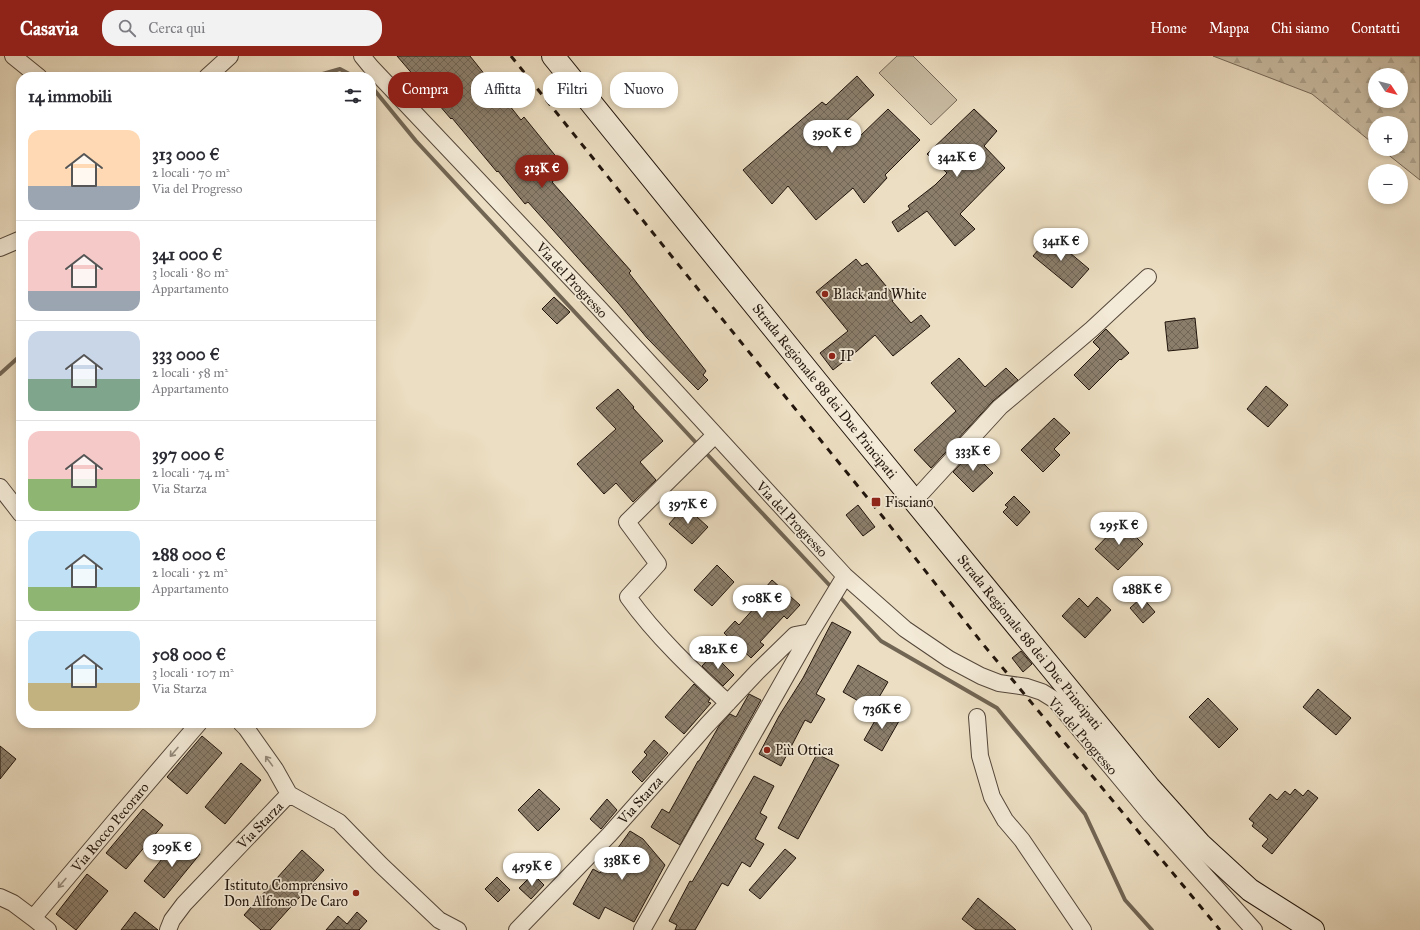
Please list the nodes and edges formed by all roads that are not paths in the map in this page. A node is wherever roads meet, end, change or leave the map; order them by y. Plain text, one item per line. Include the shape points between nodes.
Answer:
1 (13, 56) edge
2 (230, 56) edge
3 (362, 56) edge
4 (553, 56) edge
5 (33, 72) edge
6 (212, 72) edge
7 (376, 72) edge
8 (376, 72) edge
9 (16, 241) edge
10 (0, 248) edge
11 (1148, 277) dead end
12 (711, 438) junction
13 (0, 487) edge
14 (914, 501) junction
15 (16, 508) edge
16 (842, 580) junction
17 (811, 632) junction
18 (728, 703) junction
19 (977, 717) dead end
20 (195, 728) edge
21 (245, 728) edge
22 (289, 794) junction
23 (0, 897) edge
24 (34, 918) junction
25 (1312, 928) edge
26 (48, 930) edge
27 (168, 930) edge
28 (458, 930) edge
29 (517, 930) edge
30 (642, 930) edge
31 (1083, 930) edge
32 (1254, 930) edge

1 - 5 street
2 - 6 street
3 - 8 street, Via del Progresso
4 - 14 main road, Strada Regionale 88 dei Due Principati
7 - 12 street, Via del Progresso via 598,307
9 - 10 street
11 - 14 street via 1092,329 1000,407
12 - 16 street, Via del Progresso
12 - 18 street via 627,522 658,564 628,597 658,634
13 - 15 street
14 - 25 main road, Strada Regionale 88 dei Due Principati via 1149,787 1200,844 1250,890
16 - 17 street
16 - 32 street, Via del Progresso via 905,629 949,658 981,676 999,683 1034,689 1055,700 1151,815
17 - 18 street, Via Starza via 795,635
17 - 30 street
18 - 29 street, Via Starza
19 - 31 street via 980,756 992,797 1005,820 1022,840
20 -> 24 street, Via Rocco Pecoraro
22 -> 21 street via 275,769
22 - 27 street, Via Starza via 184,904
22 - 28 street, Via Starza via 339,822 438,920
23 - 24 street
24 - 26 street

